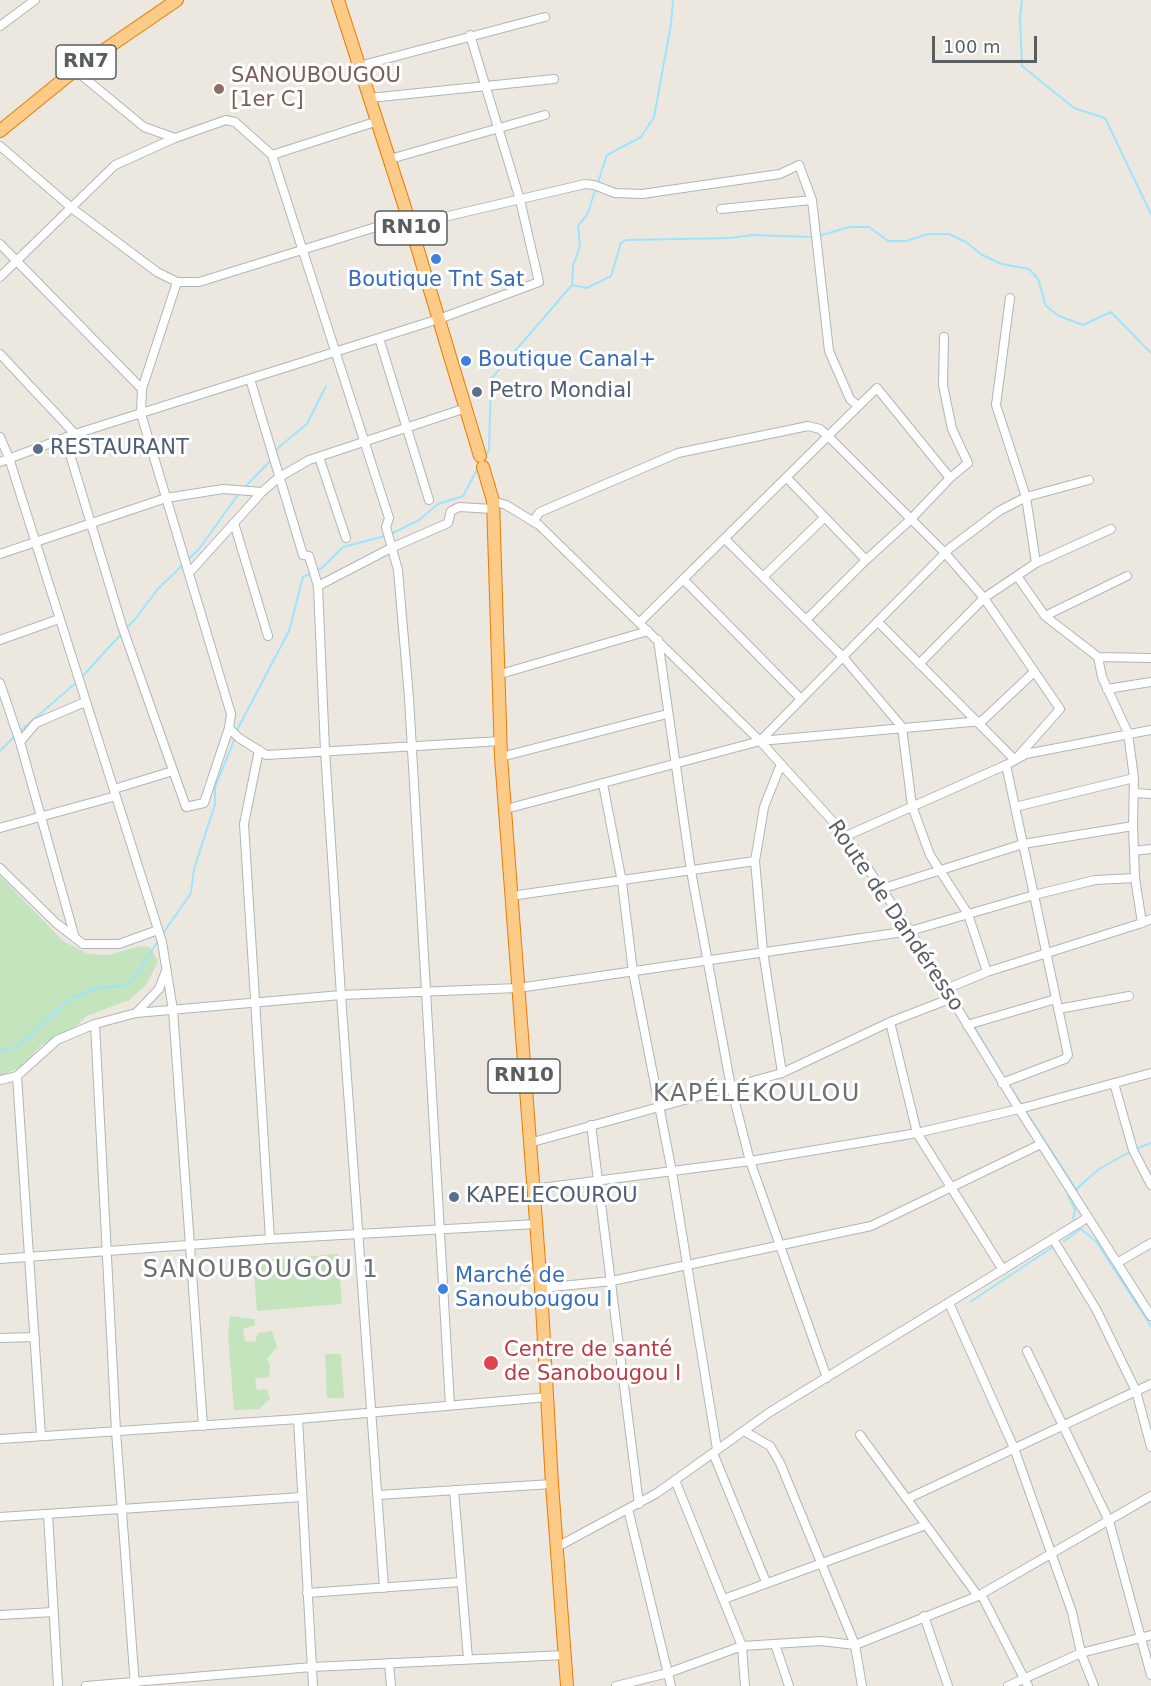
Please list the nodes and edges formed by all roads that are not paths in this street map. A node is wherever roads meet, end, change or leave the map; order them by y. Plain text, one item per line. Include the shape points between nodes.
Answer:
1 (35, 0) edge
2 (177, 0) edge
3 (338, 0) edge
4 (545, 17) dead end
5 (0, 26) edge
6 (470, 35) junction
7 (359, 66) junction
8 (75, 70) junction
9 (554, 79) dead end
10 (483, 86) junction
11 (370, 98) junction
12 (545, 115) dead end
13 (378, 122) junction
14 (497, 129) junction
15 (0, 131) edge
16 (175, 138) junction
17 (0, 146) edge
18 (272, 155) junction
19 (390, 159) junction
20 (519, 200) junction
21 (812, 200) junction
22 (721, 208) dead end
23 (73, 209) junction
24 (409, 221) junction
25 (0, 244) edge
26 (303, 250) junction
27 (17, 262) junction
28 (0, 277) edge
29 (177, 282) junction
30 (1010, 298) dead end
31 (439, 319) junction
32 (944, 337) dead end
33 (379, 338) junction
34 (335, 352) junction
35 (0, 354) edge
36 (250, 379) junction
37 (142, 389) junction
38 (858, 405) junction
39 (466, 408) junction
40 (141, 414) junction
41 (407, 427) junction
42 (75, 434) junction
43 (828, 436) junction
44 (0, 437) edge
45 (65, 438) junction
46 (364, 441) junction
47 (319, 457) junction
48 (9, 458) junction
49 (0, 462) edge
50 (787, 477) junction
51 (278, 478) junction
52 (950, 478) junction
53 (1089, 480) dead end
54 (262, 492) junction
55 (1026, 497) junction
56 (166, 498) junction
57 (429, 500) dead end
58 (493, 505) junction
59 (824, 518) junction
60 (910, 520) junction
61 (533, 521) junction
62 (234, 523) junction
63 (90, 525) junction
64 (1111, 529) dead end
65 (346, 538) dead end
66 (725, 539) junction
67 (34, 543) junction
68 (390, 544) junction
69 (0, 554) edge
70 (945, 554) junction
71 (866, 560) junction
72 (1036, 563) junction
73 (189, 573) junction
74 (1017, 576) junction
75 (1126, 576) dead end
76 (763, 577) junction
77 (683, 579) junction
78 (318, 586) junction
79 (984, 598) junction
80 (1045, 615) junction
81 (59, 619) junction
82 (806, 620) junction
83 (640, 622) junction
84 (878, 622) junction
85 (648, 631) junction
86 (268, 636) dead end
87 (0, 640) edge
88 (658, 640) junction
89 (843, 657) junction
90 (1098, 657) junction
91 (1151, 658) edge
92 (919, 664) junction
93 (1034, 672) junction
94 (497, 675) junction
95 (1151, 682) edge
96 (0, 683) edge
97 (1107, 689) junction
98 (801, 699) junction
99 (85, 702) junction
100 (667, 714) junction
101 (976, 722) junction
102 (902, 727) junction
103 (231, 730) junction
104 (1151, 730) edge
105 (1128, 733) junction
106 (501, 741) junction
107 (760, 741) junction
108 (20, 742) junction
109 (411, 746) junction
110 (259, 750) junction
111 (326, 751) junction
112 (501, 757) junction
113 (1015, 760) junction
114 (781, 764) junction
115 (676, 765) junction
116 (1006, 765) junction
117 (173, 771) junction
118 (1134, 778) junction
119 (603, 784) junction
120 (115, 792) junction
121 (1134, 793) junction
122 (1151, 794) edge
123 (912, 806) junction
124 (1015, 807) junction
125 (506, 808) junction
126 (42, 815) junction
127 (1133, 826) junction
128 (0, 828) edge
129 (846, 836) junction
130 (1023, 844) junction
131 (1151, 849) edge
132 (1134, 851) junction
133 (755, 861) junction
134 (0, 868) edge
135 (691, 871) junction
136 (939, 871) junction
137 (1135, 878) junction
138 (622, 882) junction
139 (881, 890) junction
140 (1034, 895) junction
141 (512, 896) junction
142 (968, 914) junction
143 (1151, 919) edge
144 (1142, 923) junction
145 (158, 931) junction
146 (910, 931) junction
147 (75, 938) junction
148 (763, 951) junction
149 (1046, 953) junction
150 (707, 961) junction
151 (167, 970) junction
152 (633, 972) junction
153 (987, 972) junction
154 (518, 988) junction
155 (946, 989) junction
156 (424, 992) junction
157 (342, 995) junction
158 (1129, 996) dead end
159 (952, 998) junction
160 (1056, 999) junction
161 (256, 1002) junction
162 (1058, 1009) junction
163 (172, 1010) junction
164 (136, 1013) junction
165 (890, 1023) junction
166 (95, 1024) junction
167 (967, 1025) junction
168 (782, 1073) junction
169 (1151, 1073) edge
170 (17, 1076) junction
171 (0, 1080) edge
172 (1002, 1083) junction
173 (1114, 1083) junction
174 (731, 1087) junction
175 (658, 1106) junction
176 (1018, 1109) junction
177 (591, 1125) junction
178 (916, 1133) junction
179 (529, 1143) junction
180 (1041, 1144) junction
181 (750, 1161) junction
182 (672, 1172) junction
183 (599, 1182) junction
184 (1151, 1185) edge
185 (953, 1188) junction
186 (533, 1189) junction
187 (1088, 1218) junction
188 (536, 1224) junction
189 (440, 1231) junction
190 (359, 1234) junction
191 (270, 1239) junction
192 (1053, 1239) junction
193 (1151, 1243) edge
194 (190, 1245) junction
195 (779, 1247) junction
196 (107, 1250) junction
197 (30, 1256) junction
198 (0, 1259) edge
199 (1117, 1263) junction
200 (685, 1266) junction
201 (1003, 1270) junction
202 (612, 1281) junction
203 (541, 1288) junction
204 (949, 1303) junction
205 (1151, 1315) edge
206 (35, 1337) junction
207 (0, 1338) edge
208 (1027, 1351) dead end
209 (827, 1378) junction
210 (1151, 1384) edge
211 (1136, 1391) junction
212 (548, 1397) junction
213 (450, 1406) junction
214 (372, 1412) junction
215 (298, 1419) junction
216 (1062, 1425) junction
217 (203, 1426) junction
218 (116, 1431) junction
219 (744, 1431) junction
220 (860, 1435) dead end
221 (40, 1436) junction
222 (0, 1439) edge
223 (1151, 1447) edge
224 (1014, 1448) junction
225 (715, 1451) junction
226 (675, 1480) junction
227 (552, 1484) junction
228 (454, 1490) junction
229 (378, 1495) junction
230 (1151, 1496) edge
231 (302, 1497) junction
232 (907, 1499) junction
233 (639, 1503) junction
234 (122, 1508) junction
235 (628, 1509) junction
236 (48, 1514) junction
237 (0, 1516) edge
238 (1109, 1521) junction
239 (926, 1525) junction
240 (557, 1547) junction
241 (1052, 1552) junction
242 (822, 1563) junction
243 (462, 1582) junction
244 (766, 1582) junction
245 (384, 1588) junction
246 (307, 1593) junction
247 (980, 1595) junction
248 (724, 1599) junction
249 (53, 1612) junction
250 (0, 1615) edge
251 (924, 1616) junction
252 (1151, 1635) edge
253 (1141, 1637) junction
254 (775, 1644) junction
255 (855, 1645) junction
256 (742, 1646) junction
257 (1080, 1653) junction
258 (565, 1654) junction
259 (468, 1659) junction
260 (389, 1663) junction
261 (312, 1667) junction
262 (668, 1673) junction
263 (1151, 1675) edge
264 (1026, 1682) edge
265 (135, 1684) edge
266 (58, 1686) edge
267 (86, 1686) edge
268 (313, 1686) edge
269 (391, 1686) edge
270 (567, 1686) edge
271 (616, 1686) edge
272 (671, 1686) edge
273 (745, 1686) edge
274 (789, 1686) edge
275 (862, 1686) edge
276 (948, 1686) edge
277 (1008, 1686) edge
278 (1094, 1686) edge

1 - 5 street
2 - 8 highway, RN7
3 - 7 highway, RN10
4 - 6 street
6 - 7 street
6 - 10 street
7 - 11 highway, RN10
8 - 15 highway, RN7
8 - 16 street via 144,127
9 - 10 street
10 - 11 street
10 - 14 street
11 - 13 highway, RN10
12 - 14 street
13 - 18 street
13 - 19 highway, RN10
14 - 19 street
14 - 20 street
16 - 18 street via 213,123 236,122
16 - 23 street via 115,165
17 - 23 street
18 - 26 street
19 - 24 highway, RN10
20 - 21 street via 585,184 615,194 642,194 780,174 799,165
20 - 24 street
20 - 31 street via 539,282
21 - 22 street
21 - 38 street via 830,351 850,399
23 - 27 street
23 - 29 street
24 - 26 street
24 - 31 highway, RN10
25 - 27 street
26 - 29 street via 199,282
26 - 34 street
27 - 28 street
27 - 37 street
29 - 37 street
30 - 55 street via 996,405
31 - 33 street
31 - 39 highway, RN10
32 - 52 street via 943,385 952,429 968,463
33 - 34 street
33 - 41 street
34 - 36 street
34 - 46 street
35 - 42 street
36 - 40 street
36 - 51 street
37 - 40 street
38 - 43 street
38 - 52 street via 877,388
39 - 41 street
39 - 58 highway, RN10
40 - 42 street
40 - 56 street
41 - 46 street
41 - 57 street
42 - 45 street
43 - 50 street
43 - 60 street
43 - 61 street via 808,426 678,453 540,512
44 - 48 street
45 - 48 street
45 - 63 street
46 - 47 street
46 - 68 street via 390,518 386,527
47 - 51 street
47 - 65 street
48 - 49 street
48 - 67 street
50 - 59 street
50 - 66 street
51 - 54 street
51 - 78 street via 303,555 309,556
52 - 60 street
53 - 55 street
54 - 56 street via 223,489
54 - 62 street
55 - 70 street via 999,510
55 - 72 street
56 - 63 street
56 - 73 street
58 - 61 street, Route de Dandéresso
58 - 68 street via 459,507 451,511 448,523
58 - 94 highway, RN10
59 - 71 street
59 - 76 street
60 - 70 street
60 - 71 street
61 - 83 street, Route de Dandéresso
62 - 73 street
62 - 86 street
63 - 67 street
63 - 117 street
64 - 72 street
66 - 76 street
66 - 77 street
67 - 69 street
67 - 81 street
68 - 78 street
68 - 109 street via 398,570
70 - 79 street
70 - 84 street
71 - 82 street
72 - 74 street
73 - 103 street via 231,714
74 - 79 street
74 - 80 street
75 - 80 street
76 - 82 street
77 - 83 street
77 - 98 street
78 - 111 street
79 - 92 street
79 - 93 street
80 - 90 street
81 - 87 street
81 - 99 street
82 - 89 street
83 - 85 street, Route de Dandéresso
84 - 89 street
84 - 92 street
85 - 88 street, Route de Dandéresso
85 - 94 street
88 - 100 street
88 - 107 street, Route de Dandéresso
89 - 98 street
89 - 102 street
90 - 91 street
90 - 97 street
92 - 101 street
93 - 101 street via 982,721
93 - 113 street via 1059,709
94 - 106 highway, RN10
95 - 97 street
96 - 108 street
97 - 105 street
98 - 107 street
99 - 108 street via 36,723
99 - 120 street
100 - 112 street
100 - 115 street
101 - 102 street
101 - 113 street
102 - 107 street
102 - 123 street
103 - 110 street
103 - 117 street via 204,803 186,807
104 - 105 street
105 - 113 street via 1026,754
105 - 118 street
106 - 109 street
106 - 112 highway, RN10
107 - 114 street, Route de Dandéresso
107 - 115 street
108 - 126 street
109 - 111 street
109 - 156 street
110 - 111 street via 266,755
110 - 161 street via 244,824
111 - 157 street
112 - 125 highway, RN10
113 - 116 street
114 - 129 street, Route de Dandéresso
114 - 133 street via 764,807
115 - 119 street
115 - 135 street
116 - 123 street
116 - 124 street
117 - 120 street
118 - 121 street
118 - 124 street
119 - 125 street
119 - 138 street
120 - 126 street
120 - 145 street
121 - 122 street
121 - 127 street
123 - 129 street
123 - 136 street
124 - 130 street
125 - 141 highway, RN10
126 - 128 street
126 - 147 street
127 - 130 street
127 - 132 street
129 - 139 street, Route de Dandéresso
130 - 136 street
130 - 140 street
131 - 132 street
132 - 137 street
133 - 135 street
133 - 148 street
134 - 147 street
135 - 138 street
135 - 150 street
136 - 139 street
136 - 142 street
137 - 140 street via 1095,880
137 - 144 street
138 - 141 street
138 - 152 street
139 - 146 street, Route de Dandéresso
140 - 142 street
140 - 149 street
141 - 154 highway, RN10
142 - 146 street
142 - 153 street
143 - 144 street
144 - 149 street
145 - 147 street via 119,944 83,944
145 - 151 street
146 - 148 street
146 - 155 street, Route de Dandéresso
148 - 150 street
148 - 168 street
149 - 153 street
149 - 160 street
150 - 152 street
150 - 174 street
151 - 163 street
151 - 164 street via 159,989
152 - 154 street
152 - 175 street
153 - 155 street
154 - 156 street
154 - 179 highway, RN10
155 - 159 street, Route de Dandéresso
156 - 157 street
156 - 189 street
157 - 161 street
157 - 190 street
158 - 162 street
159 - 165 street
159 - 167 street, Route de Dandéresso
160 - 162 street
160 - 167 street
161 - 163 street
161 - 191 street
162 - 172 street via 1068,1048 1065,1059
163 - 164 street
163 - 194 street
164 - 166 street
165 - 168 street
165 - 178 street
166 - 170 street via 50,1044
166 - 196 street
167 - 172 street, Route de Dandéresso
168 - 174 street
169 - 173 street
170 - 171 street
170 - 197 street
172 - 176 street, Route de Dandéresso
173 - 176 street
173 - 184 street via 1133,1150
174 - 175 street
174 - 181 street
175 - 177 street
175 - 182 street
176 - 178 street
176 - 180 street, Route de Dandéresso
177 - 179 street
177 - 183 street
178 - 181 street
178 - 185 street
179 - 186 highway, RN10
180 - 185 street
180 - 187 street, Route de Dandéresso
181 - 182 street
181 - 195 street
182 - 183 street
182 - 200 street
183 - 186 street
183 - 202 street
185 - 195 street via 871,1226
185 - 201 street
186 - 188 highway, RN10
187 - 192 street
187 - 199 street, Route de Dandéresso
188 - 189 street
188 - 203 highway, RN10
189 - 190 street
189 - 213 street
190 - 191 street
190 - 214 street
191 - 194 street
192 - 201 street
192 - 211 street via 1096,1309
193 - 199 street
194 - 196 street
194 - 217 street
195 - 200 street
195 - 209 street
196 - 197 street
196 - 218 street
197 - 198 street
197 - 206 street
199 - 205 street, Route de Dandéresso
200 - 202 street
200 - 225 street
201 - 204 street
202 - 203 street
202 - 233 street
203 - 212 highway, RN10
204 - 209 street
204 - 224 street
206 - 207 street
206 - 221 street
208 - 216 street
209 - 219 street
210 - 211 street
211 - 216 street
211 - 223 street
212 - 213 street
212 - 227 highway, RN10
213 - 214 street
214 - 215 street
214 - 229 street
215 - 217 street
215 - 231 street
216 - 224 street
216 - 238 street
217 - 218 street
218 - 221 street
218 - 234 street
219 - 225 street
219 - 242 street via 770,1446
220 - 232 street
221 - 222 street
224 - 232 street
224 - 241 street
225 - 226 street
225 - 244 street
226 - 233 street
226 - 248 street
227 - 228 street
227 - 240 highway, RN10
228 - 229 street
228 - 243 street
229 - 245 street
230 - 238 street
231 - 234 street
231 - 246 street
232 - 239 street
233 - 235 street
234 - 236 street
234 - 265 street
235 - 240 street
235 - 262 street
236 - 237 street
236 - 249 street
238 - 241 street
238 - 253 street
239 - 242 street
239 - 247 street
240 - 258 highway, RN10
241 - 247 street
241 - 257 street via 1072,1612
242 - 244 street
242 - 255 street
243 - 245 street
243 - 259 street
244 - 248 street
245 - 246 street
246 - 261 street
247 - 251 street
247 - 264 street
248 - 256 street
249 - 250 street
249 - 266 street
251 - 255 street
251 - 276 street
252 - 253 street
253 - 257 street
253 - 263 street
254 - 255 street via 821,1641
254 - 256 street
254 - 274 street
255 - 275 street
256 - 262 street
256 - 273 street
257 - 264 street
257 - 278 street
258 - 259 street
258 - 270 highway, RN10
259 - 260 street
260 - 261 street
260 - 269 street
261 - 265 street
261 - 268 street
262 - 271 street
262 - 272 street
264 - 277 street
265 - 267 street

